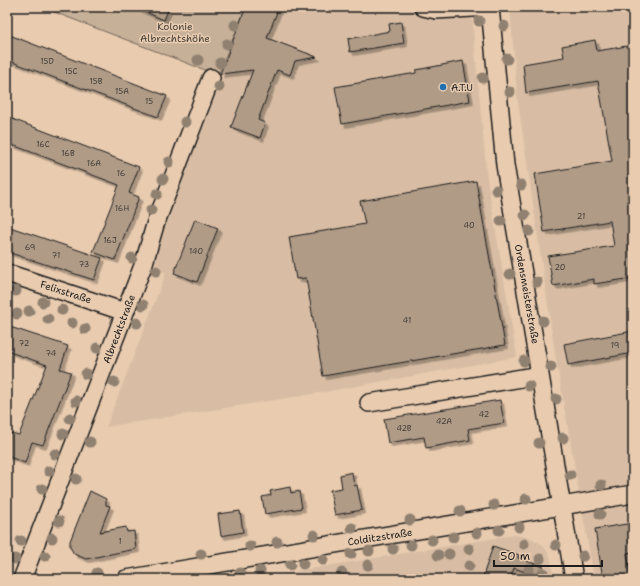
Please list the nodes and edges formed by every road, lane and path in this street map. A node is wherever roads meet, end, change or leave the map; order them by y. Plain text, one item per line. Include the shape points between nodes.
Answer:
1 (423, 7) edge
2 (491, 7) edge
3 (211, 78) dead end
4 (7, 273) edge
5 (125, 312) junction
6 (540, 375) junction
7 (369, 402) dead end
8 (633, 494) edge
9 (563, 506) junction
10 (22, 579) edge
11 (126, 579) edge
12 (574, 579) edge

1 - 2 street via 436,10
2 - 6 street, Ordensmeisterstraße via 505,165
3 - 5 street, Albrechtstraße
4 - 5 street, Felixstraße
5 - 10 street, Albrechtstraße
6 - 7 street
6 - 9 street, Ordensmeisterstraße
8 - 9 street, Colditzstraße
9 - 11 street, Colditzstraße
9 - 12 street, Ordensmeisterstraße

